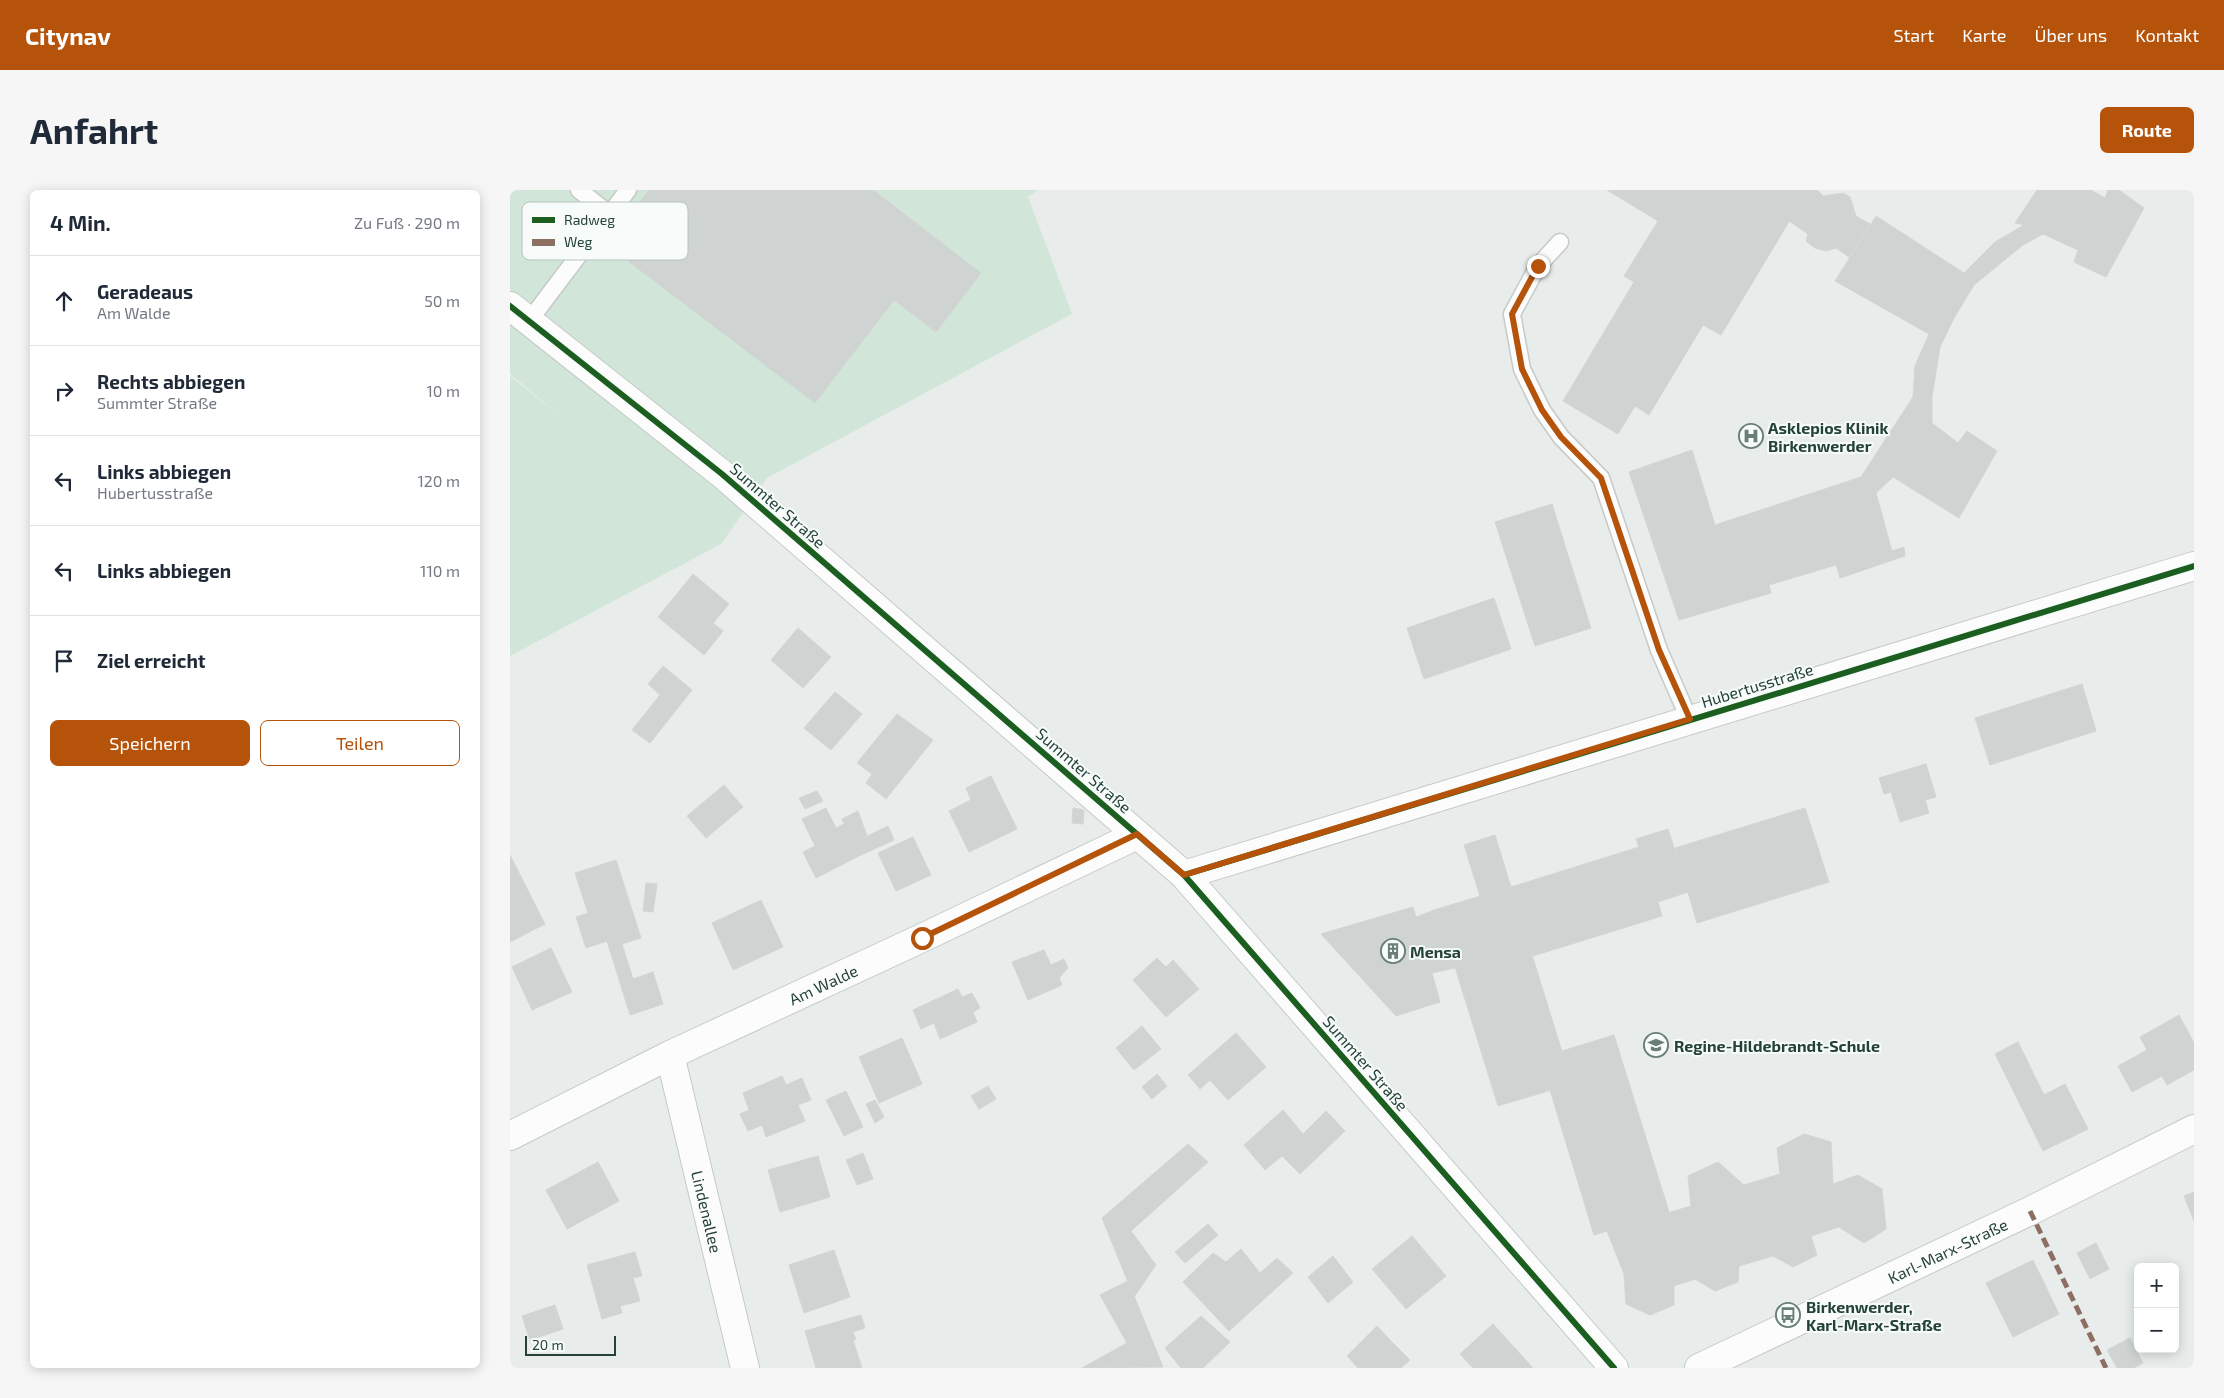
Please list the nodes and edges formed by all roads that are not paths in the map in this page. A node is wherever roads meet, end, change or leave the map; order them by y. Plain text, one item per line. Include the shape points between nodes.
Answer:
1 (579, 190) edge
2 (628, 190) edge
3 (594, 202) edge
4 (618, 202) edge
5 (1560, 242) dead end
6 (567, 260) edge
7 (573, 260) edge
8 (562, 262) dead end
9 (520, 314) edge
10 (2194, 566) edge
11 (1690, 719) junction
12 (1137, 834) junction
13 (1184, 875) junction
14 (670, 1055) junction
15 (2194, 1129) edge
16 (510, 1136) edge
17 (745, 1368) edge
18 (1614, 1368) edge
19 (1699, 1368) edge

1 - 3 lane
2 - 4 lane
5 - 11 lane via 1538,266 1512,314 1522,369 1542,410 1561,437 1601,478 1659,650
6 - 8 lane
7 - 9 lane
9 - 12 street, Summter Straße via 722,474
10 - 11 street, Hubertusstraße
11 - 13 street, Hubertusstraße
12 - 13 street, Summter Straße
12 - 14 street, Am Walde
13 - 18 street, Summter Straße
14 - 16 street, Am Walde
14 - 17 street, Lindenallee
15 - 19 street, Karl-Marx-Straße via 2030,1211

